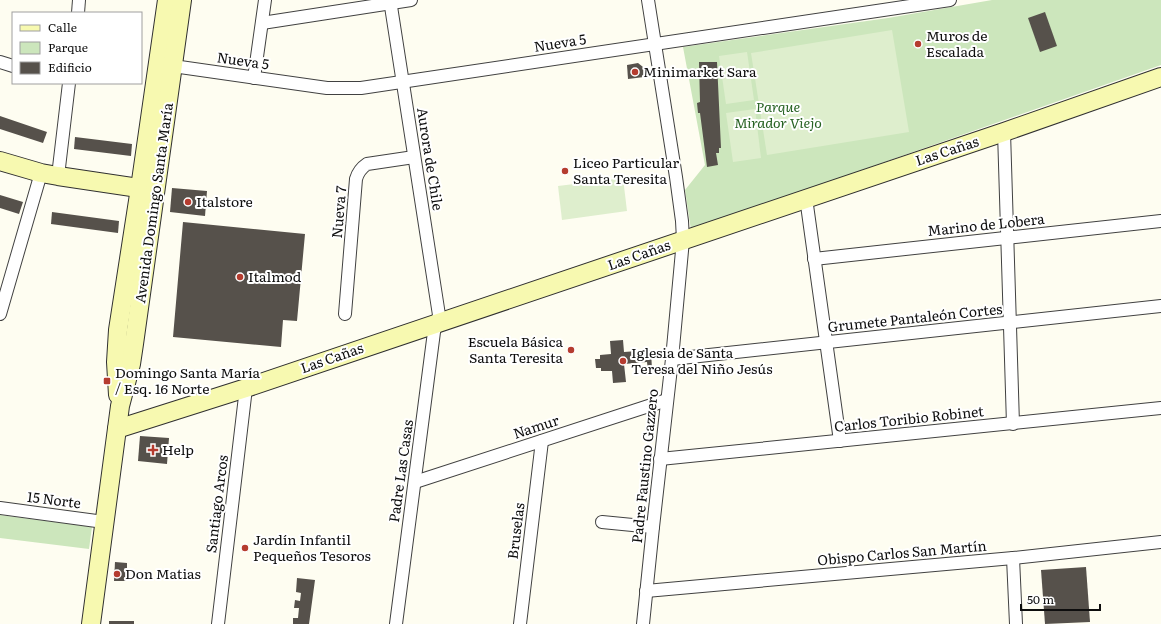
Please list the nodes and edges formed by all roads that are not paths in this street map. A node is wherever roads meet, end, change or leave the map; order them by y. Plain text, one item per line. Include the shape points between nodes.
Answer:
1 (79, 0) edge
2 (167, 0) edge
3 (182, 0) edge
4 (265, 0) edge
5 (411, 0) edge
6 (648, 0) edge
7 (950, 0) edge
8 (390, 2) edge
9 (910, 3) edge
10 (78, 12) edge
11 (262, 23) junction
12 (654, 44) junction
13 (0, 62) edge
14 (12, 66) edge
15 (173, 66) junction
16 (1161, 77) edge
17 (254, 78) junction
18 (403, 82) junction
19 (69, 84) edge
20 (1004, 132) junction
21 (414, 157) junction
22 (0, 161) edge
23 (50, 175) junction
24 (148, 189) junction
25 (806, 198) junction
26 (1161, 221) edge
27 (1007, 238) junction
28 (683, 240) junction
29 (814, 259) junction
30 (1161, 306) edge
31 (0, 314) edge
32 (345, 314) dead end
33 (437, 322) junction
34 (1010, 322) junction
35 (826, 343) junction
36 (672, 360) junction
37 (246, 388) junction
38 (667, 400) junction
39 (1161, 408) edge
40 (1013, 424) junction
41 (117, 429) junction
42 (542, 441) junction
43 (840, 441) junction
44 (660, 459) junction
45 (414, 482) junction
46 (0, 508) edge
47 (104, 522) junction
48 (602, 522) dead end
49 (653, 527) junction
50 (1161, 542) edge
51 (1013, 558) junction
52 (646, 591) junction
53 (91, 624) edge
54 (218, 624) edge
55 (396, 624) edge
56 (520, 624) edge
57 (643, 624) edge
58 (1016, 624) edge

1 - 10 street
2 - 24 street, Avenida Domingo Santa María
3 - 15 street, Avenida Domingo Santa María
4 - 11 street
5 - 8 street
6 - 12 street, Padre Faustino Gazzero
7 - 9 street, Nueva 5
8 - 11 street
8 - 18 street, Aurora de Chile
9 - 12 street, Nueva 5
11 - 17 street
12 - 18 street, Nueva 5
12 - 28 street, Padre Faustino Gazzero
13 - 14 street
15 - 17 street, Nueva 5
15 - 24 street, Avenida Domingo Santa María
16 - 20 street, Las Cañas
17 - 18 street, Nueva 5 via 339,89
18 - 21 street, Aurora de Chile
19 - 23 street
20 - 25 street, Las Cañas
20 - 27 street
21 - 32 street, Nueva 7 via 367,164 358,172
21 - 33 street, Aurora de Chile via 439,315
22 - 23 street
23 - 24 street
23 - 31 street
24 - 41 street, Avenida Domingo Santa María via 117,340 116,378 120,406
25 - 28 street, Las Cañas
25 - 29 street
26 - 27 street, Marino de Lobera
27 - 29 street, Marino de Lobera
27 - 34 street
28 - 33 street, Las Cañas
28 - 36 street, Padre Faustino Gazzero
29 - 35 street
30 - 34 street, Grumete Pantaleón Cortes
33 - 37 street, Las Cañas
33 - 45 street, Padre Las Casas
34 - 35 street, Grumete Pantaleón Cortes
34 - 40 street
35 - 36 street, Grumete Pantaleón Cortes
35 - 43 street
36 - 38 street, Padre Faustino Gazzero
37 - 41 street, Las Cañas
37 - 54 street, Santiago Arcos
38 - 42 street, Namur
38 - 44 street, Padre Faustino Gazzero
39 - 40 street, Carlos Toribio Robinet
40 - 43 street, Carlos Toribio Robinet
41 - 47 street, Avenida Domingo Santa María
42 - 45 street, Namur
42 - 56 street, Bruselas
43 - 44 street, Carlos Toribio Robinet
44 - 49 street, Padre Faustino Gazzero
45 - 55 street, Padre Las Casas
46 - 47 street, 15 Norte
47 - 53 street, Avenida Domingo Santa María
48 - 49 street
49 - 52 street, Padre Faustino Gazzero
50 - 51 street, Obispo Carlos San Martín
51 - 52 street, Obispo Carlos San Martín
51 - 58 street
52 - 57 street, Padre Faustino Gazzero

